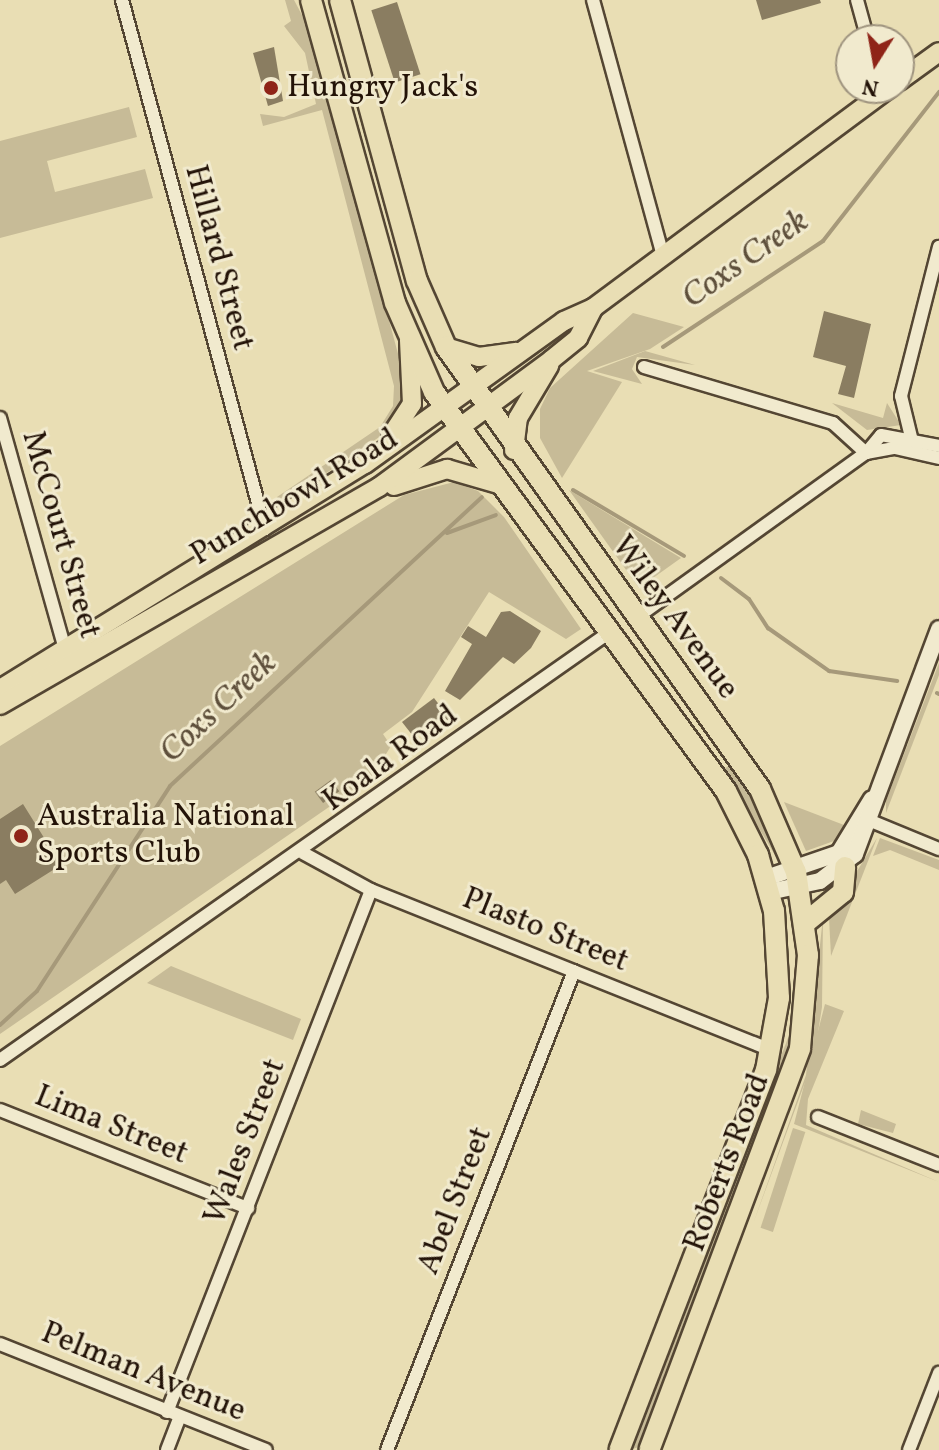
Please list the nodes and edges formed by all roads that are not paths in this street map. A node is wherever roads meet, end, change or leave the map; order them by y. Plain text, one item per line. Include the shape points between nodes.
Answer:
1 (122, 0) edge
2 (311, 0) edge
3 (340, 0) edge
4 (593, 0) edge
5 (857, 0) edge
6 (864, 24) edge
7 (939, 52) edge
8 (915, 69) edge
9 (867, 104) edge
10 (939, 247) edge
11 (663, 256) junction
12 (593, 308) junction
13 (409, 340) junction
14 (446, 347) junction
15 (526, 349) junction
16 (551, 360) junction
17 (644, 367) dead end
18 (472, 388) junction
19 (446, 407) junction
20 (486, 409) junction
21 (0, 418) edge
22 (461, 428) junction
23 (911, 437) junction
24 (939, 446) edge
25 (514, 450) junction
26 (866, 453) junction
27 (939, 458) edge
28 (365, 464) junction
29 (498, 484) junction
30 (379, 487) junction
31 (265, 529) junction
32 (636, 618) junction
33 (939, 629) edge
34 (611, 631) junction
35 (68, 659) junction
36 (0, 689) edge
37 (0, 705) edge
38 (877, 791) junction
39 (871, 821) junction
40 (939, 849) edge
41 (303, 853) junction
42 (845, 867) junction
43 (797, 879) junction
44 (767, 885) junction
45 (371, 890) junction
46 (805, 923) junction
47 (574, 971) junction
48 (771, 1050) junction
49 (0, 1060) edge
50 (0, 1110) edge
51 (818, 1117) dead end
52 (939, 1165) edge
53 (248, 1208) junction
54 (0, 1344) edge
55 (939, 1373) edge
56 (174, 1414) junction
57 (167, 1450) edge
58 (266, 1450) edge
59 (387, 1450) edge
60 (619, 1450) edge
61 (649, 1450) edge
62 (909, 1450) edge

1 - 31 street, Hillard Street
2 - 13 highway, Wiley Avenue
3 - 14 highway, Wiley Avenue via 417,281
4 - 11 street
5 - 6 street
7 - 8 main road
9 - 11 main road, Punchbowl Road
10 - 23 street via 901,396
11 - 12 main road, Punchbowl Road
12 - 15 main road, Punchbowl Road
12 - 16 main road, Punchbowl Road via 578,338
13 - 19 highway, Wiley Avenue
13 - 28 main road via 408,418
14 - 15 main road via 479,357
14 - 18 highway, Wiley Avenue
15 - 18 main road, Punchbowl Road
16 - 20 main road, Punchbowl Road
16 - 25 main road via 518,418
17 - 26 street via 833,423
18 - 19 main road, Punchbowl Road
18 - 20 highway, Wiley Avenue
19 - 22 highway, Wiley Avenue
19 - 28 main road, Punchbowl Road
20 - 22 main road, Punchbowl Road
20 - 25 highway, Wiley Avenue
21 - 35 street, McCourt Street
22 - 29 highway, Wiley Avenue
22 - 30 main road, Punchbowl Road
23 - 24 street
23 - 26 street via 881,435
25 - 32 highway, Wiley Avenue
26 - 27 street via 895,448
26 - 32 street
28 - 31 main road, Punchbowl Road
29 - 30 main road via 447,469
29 - 34 highway, Wiley Avenue
30 - 35 main road, Punchbowl Road
31 - 35 main road, Punchbowl Road
32 - 43 highway, Wiley Avenue via 760,789
33 - 38 main road
34 - 41 street, Koala Road
34 - 44 highway, Wiley Avenue via 726,791
35 - 36 main road, Punchbowl Road
35 - 37 main road, Punchbowl Road
38 - 39 main road
38 - 43 main road via 839,853
39 - 40 street
39 - 42 main road
41 - 45 street, Plasto Street
41 - 49 street, Koala Road
42 - 43 main road
42 - 46 highway via 843,892
43 - 44 main road
43 - 46 highway, Roberts Road
44 - 48 highway, Roberts Road via 779,956
45 - 47 street, Plasto Street
45 - 53 street, Wales Street
46 - 61 highway, Roberts Road via 806,1014 790,1085
47 - 48 street, Plasto Street
47 - 59 street, Abel Street
48 - 60 highway, Roberts Road
50 - 53 street, Lima Street
51 - 52 street
53 - 56 street, Wales Street
54 - 56 street, Pelman Avenue
55 - 62 street
56 - 57 street, Wales Street
56 - 58 street, Pelman Avenue

